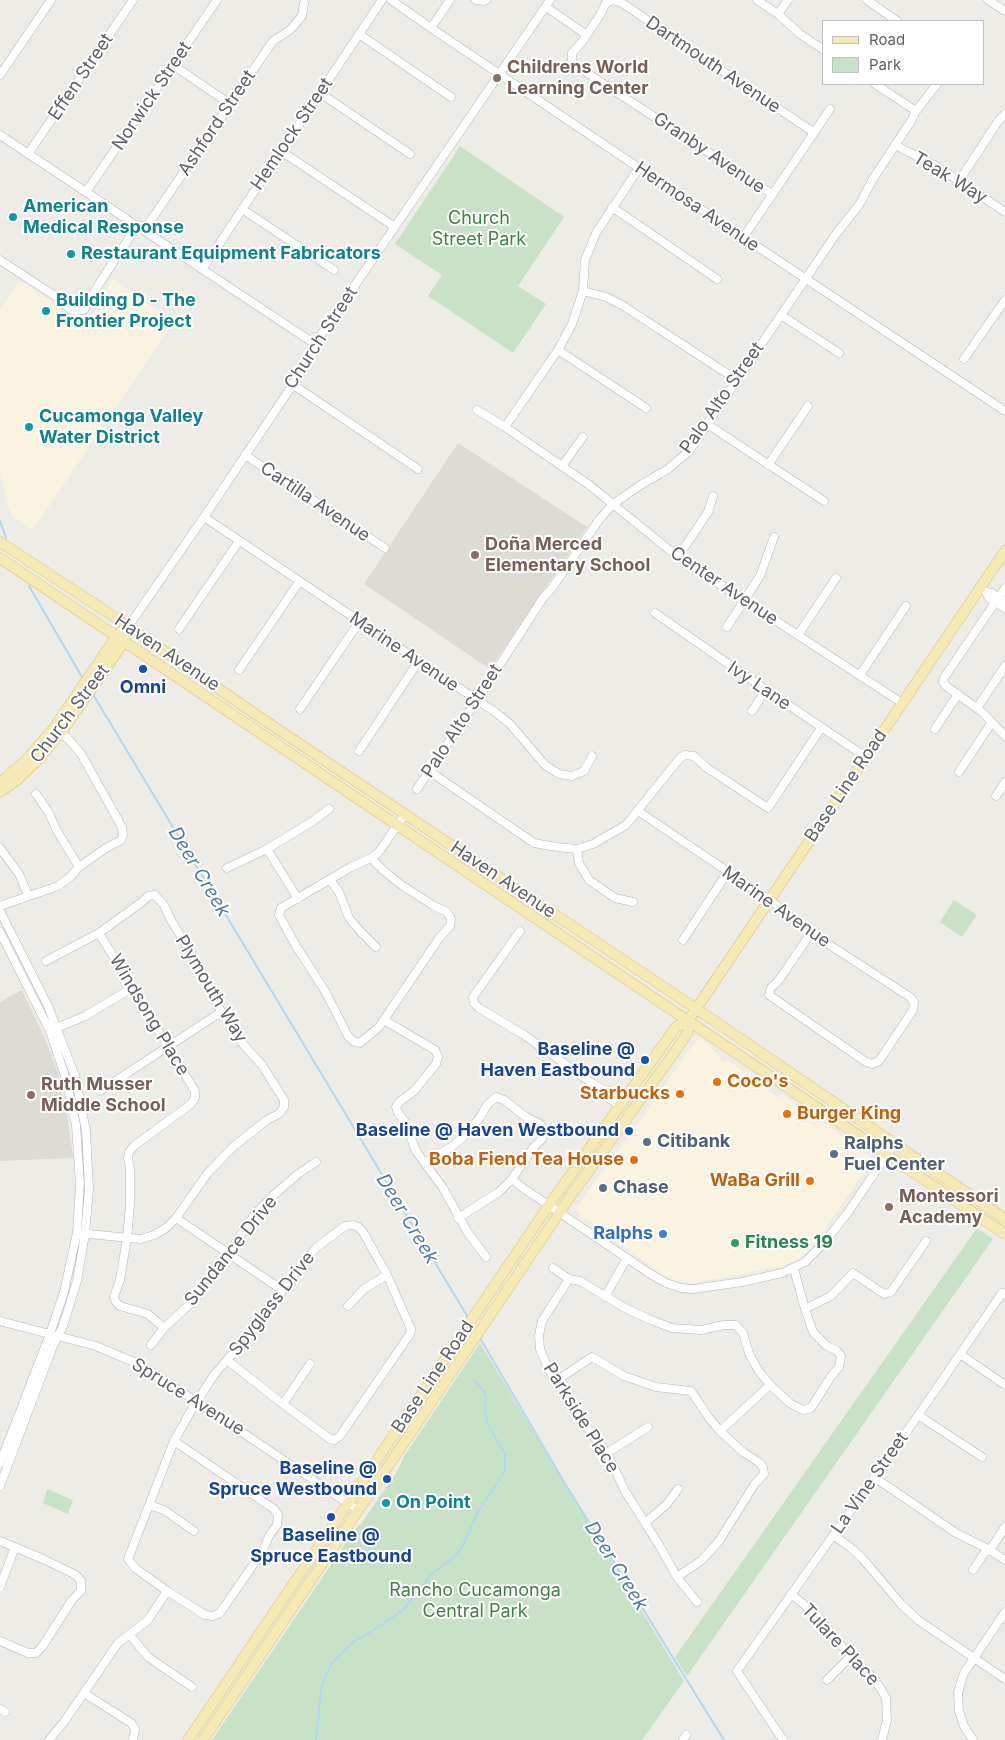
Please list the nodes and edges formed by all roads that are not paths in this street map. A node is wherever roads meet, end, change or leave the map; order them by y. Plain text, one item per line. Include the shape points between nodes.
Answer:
1 (51, 0) edge
2 (133, 0) edge
3 (217, 0) edge
4 (382, 0) edge
5 (391, 0) edge
6 (450, 0) edge
7 (550, 0) edge
8 (613, 0) edge
9 (757, 0) edge
10 (788, 0) edge
11 (867, 0) edge
12 (988, 0) edge
13 (304, 3) dead end
14 (546, 7) junction
15 (1005, 11) edge
16 (778, 14) junction
17 (896, 20) edge
18 (431, 28) junction
19 (359, 34) junction
20 (587, 35) junction
21 (822, 49) edge
22 (173, 65) junction
23 (500, 74) junction
24 (0, 75) edge
25 (877, 85) edge
26 (936, 85) edge
27 (320, 93) junction
28 (451, 96) dead end
29 (230, 104) junction
30 (830, 109) dead end
31 (916, 111) junction
32 (1005, 114) edge
33 (1002, 122) edge
34 (813, 132) junction
35 (1, 137) edge
36 (895, 144) junction
37 (281, 152) junction
38 (28, 154) junction
39 (410, 154) dead end
40 (639, 168) junction
41 (959, 181) junction
42 (86, 192) junction
43 (772, 194) junction
44 (612, 207) junction
45 (242, 209) junction
46 (1005, 212) edge
47 (138, 226) junction
48 (395, 227) junction
49 (743, 238) junction
50 (0, 260) edge
51 (203, 268) junction
52 (334, 270) dead end
53 (717, 278) dead end
54 (805, 279) junction
55 (582, 291) junction
56 (1005, 300) edge
57 (781, 315) junction
58 (315, 344) junction
59 (558, 350) junction
60 (839, 353) dead end
61 (964, 359) dead end
62 (737, 380) junction
63 (292, 384) junction
64 (808, 406) dead end
65 (646, 408) dead end
66 (477, 410) dead end
67 (1005, 411) edge
68 (707, 424) junction
69 (505, 427) junction
70 (583, 437) dead end
71 (246, 455) junction
72 (768, 464) junction
73 (562, 466) junction
74 (418, 469) dead end
75 (713, 496) dead end
76 (824, 501) dead end
77 (612, 505) junction
78 (204, 516) junction
79 (774, 536) dead end
80 (239, 541) junction
81 (0, 542) edge
82 (386, 548) dead end
83 (1005, 551) edge
84 (678, 557) junction
85 (0, 558) edge
86 (836, 578) dead end
87 (299, 582) junction
88 (983, 590) junction
89 (745, 600) junction
90 (1005, 602) edge
91 (906, 606) dead end
92 (992, 607) dead end
93 (1005, 608) edge
94 (655, 613) dead end
95 (359, 622) junction
96 (128, 627) junction
97 (727, 627) dead end
98 (179, 629) dead end
99 (798, 635) junction
100 (120, 639) junction
101 (418, 662) junction
102 (1005, 666) edge
103 (239, 670) dead end
104 (860, 675) junction
105 (766, 690) junction
106 (958, 694) junction
107 (477, 700) junction
108 (902, 703) junction
109 (977, 708) junction
110 (300, 709) dead end
111 (752, 712) dead end
112 (992, 722) junction
113 (821, 728) junction
114 (935, 729) dead end
115 (58, 730) junction
116 (1005, 736) edge
117 (359, 751) dead end
118 (592, 756) dead end
119 (866, 757) junction
120 (429, 771) junction
121 (959, 772) dead end
122 (1005, 782) edge
123 (0, 783) edge
124 (417, 790) dead end
125 (0, 792) edge
126 (36, 794) dead end
127 (996, 796) dead end
128 (328, 809) dead end
129 (638, 811) junction
130 (405, 814) junction
131 (397, 825) junction
132 (0, 848) edge
133 (267, 849) junction
134 (577, 849) junction
135 (371, 858) junction
136 (79, 867) junction
137 (226, 868) dead end
138 (727, 873) junction
139 (330, 880) junction
140 (28, 895) junction
141 (298, 899) junction
142 (770, 900) junction
143 (633, 902) dead end
144 (0, 906) edge
145 (0, 911) edge
146 (520, 931) dead end
147 (0, 932) edge
148 (99, 933) junction
149 (811, 933) junction
150 (683, 940) dead end
151 (376, 947) dead end
152 (46, 961) dead end
153 (132, 988) junction
154 (696, 1009) junction
155 (221, 1012) junction
156 (384, 1020) junction
157 (687, 1022) junction
158 (53, 1029) junction
159 (168, 1047) junction
160 (100, 1091) dead end
161 (622, 1104) junction
162 (894, 1144) junction
163 (886, 1155) junction
164 (316, 1162) dead end
165 (425, 1163) junction
166 (512, 1178) junction
167 (549, 1205) junction
168 (560, 1213) junction
169 (176, 1218) junction
170 (458, 1218) junction
171 (1005, 1219) edge
172 (81, 1234) junction
173 (1005, 1234) edge
174 (127, 1238) junction
175 (926, 1241) dead end
176 (229, 1254) junction
177 (486, 1257) dead end
178 (627, 1258) junction
179 (553, 1268) dead end
180 (794, 1269) junction
181 (387, 1275) junction
182 (569, 1278) junction
183 (282, 1290) junction
184 (1004, 1294) edge
185 (605, 1297) junction
186 (348, 1306) dead end
187 (805, 1310) junction
188 (0, 1321) edge
189 (164, 1328) junction
190 (54, 1336) junction
191 (151, 1345) dead end
192 (960, 1354) junction
193 (227, 1360) junction
194 (310, 1364) dead end
195 (556, 1380) junction
196 (770, 1385) junction
197 (1005, 1385) edge
198 (197, 1401) junction
199 (282, 1404) junction
200 (918, 1415) junction
201 (648, 1427) dead end
202 (720, 1431) junction
203 (174, 1441) junction
204 (607, 1453) junction
205 (982, 1457) dead end
206 (0, 1462) edge
207 (874, 1477) junction
208 (0, 1486) edge
209 (678, 1489) dead end
210 (348, 1503) junction
211 (149, 1504) junction
212 (358, 1510) junction
213 (645, 1523) junction
214 (1005, 1528) edge
215 (194, 1531) dead end
216 (833, 1535) junction
217 (0, 1541) edge
218 (15, 1547) junction
219 (990, 1550) junction
220 (1005, 1560) edge
221 (973, 1570) dead end
222 (677, 1577) junction
223 (0, 1587) edge
224 (167, 1591) junction
225 (791, 1594) junction
226 (697, 1602) dead end
227 (1005, 1612) edge
228 (130, 1635) junction
229 (0, 1641) edge
230 (851, 1656) junction
231 (974, 1659) junction
232 (827, 1680) dead end
233 (1005, 1680) edge
234 (192, 1687) dead end
235 (84, 1693) junction
236 (49, 1740) edge
237 (133, 1740) edge
238 (188, 1740) edge
239 (203, 1740) edge
240 (783, 1740) edge
241 (882, 1740) edge
242 (973, 1740) edge

1 - 24 street
2 - 38 street, Effen Street
3 - 22 street, Norwick Street
4 - 19 street, Hemlock Street
5 - 18 street, Hermosa Avenue
6 - 18 street
7 - 14 street, Church Street
8 - 20 street via 606,3
8 - 34 street, Dartmouth Avenue
9 - 16 street
10 - 16 street
11 - 17 street
12 - 15 street
13 - 29 street, Ashford Street via 302,16 290,30 273,41
14 - 20 street
14 - 23 street, Church Street
16 - 21 street
18 - 23 street, Hermosa Avenue
19 - 27 street, Hemlock Street
19 - 28 street
20 - 43 street, Granby Avenue via 572,53 575,65
22 - 29 street
22 - 42 street, Norwick Street
23 - 40 street, Hermosa Avenue
23 - 48 street, Church Street
25 - 31 street
26 - 31 street, Palo Alto Street
27 - 37 street, Hemlock Street
27 - 39 street
29 - 47 street, Ashford Street via 147,226
30 - 34 street
31 - 36 street, Palo Alto Street
32 - 33 street
33 - 41 street
34 - 43 street
35 - 38 street
36 - 41 street, Teak Way
36 - 54 street, Palo Alto Street via 859,205
37 - 45 street, Hemlock Street
37 - 48 street
38 - 42 street
40 - 44 street
40 - 49 street, Hermosa Avenue
41 - 46 street, Teak Way
42 - 47 street
43 - 49 street
44 - 53 street
44 - 55 street via 585,260
45 - 51 street, Hemlock Street
45 - 52 street
47 - 50 street, Ashford Street via 84,310 67,307
47 - 51 street
48 - 58 street, Church Street
49 - 54 street, Hermosa Avenue
51 - 58 street
54 - 57 street, Palo Alto Street
54 - 67 street, Hermosa Avenue
55 - 59 street via 572,324
55 - 62 street via 622,305
56 - 61 street
57 - 60 street
57 - 62 street, Palo Alto Street
58 - 63 street, Church Street via 312,356
59 - 65 street
59 - 69 street
62 - 68 street, Palo Alto Street
63 - 71 street, Church Street
63 - 74 street
64 - 72 street
66 - 69 street, Center Avenue
68 - 72 street
68 - 77 street, Palo Alto Street via 689,451 668,469
69 - 73 street, Center Avenue
70 - 73 street
71 - 78 street, Church Street
71 - 82 street, Cartilla Avenue
72 - 76 street
73 - 77 street, Center Avenue
75 - 84 street via 708,512
77 - 84 street, Center Avenue
77 - 107 street, Palo Alto Street via 543,598
78 - 80 street, Marine Avenue
78 - 96 street, Church Street
79 - 89 street via 760,576
80 - 87 street, Marine Avenue
80 - 98 street
81 - 96 main road, Haven Avenue
83 - 88 main road, Base Line Road
84 - 89 street, Center Avenue
85 - 100 main road, Haven Avenue
86 - 99 street
87 - 95 street, Marine Avenue
87 - 103 street
88 - 90 street
88 - 93 street
88 - 108 main road, Base Line Road
89 - 97 street
89 - 99 street, Center Avenue
91 - 104 street
92 - 106 street via 944,678 944,684
94 - 105 street, Ivy Lane
95 - 101 street, Marine Avenue
95 - 110 street
96 - 100 main road, Church Street
96 - 130 main road, Haven Avenue
99 - 104 street, Center Avenue
100 - 115 main road, Church Street
100 - 131 main road, Haven Avenue
101 - 107 street, Marine Avenue
101 - 117 street
102 - 109 street
104 - 108 street, Center Avenue
105 - 111 street
105 - 113 street, Ivy Lane
106 - 109 street
106 - 114 street
107 - 118 street, Marine Avenue via 510,724 544,764 559,774 572,776 584,771
107 - 120 street, Palo Alto Street
108 - 119 main road, Base Line Road
109 - 112 street
112 - 116 street
112 - 121 street
113 - 119 street, Ivy Lane
113 - 129 street via 768,808 694,756 685,755
115 - 123 main road, Church Street
115 - 125 main road, Church Street via 31,766
115 - 136 street via 81,754 122,828 121,840
119 - 142 main road, Base Line Road
120 - 124 street, Palo Alto Street
120 - 134 street via 534,843
122 - 127 street
126 - 136 street
128 - 133 street
129 - 134 street via 619,830
129 - 138 street, Marine Avenue
130 - 131 street
130 - 154 main road, Haven Avenue
131 - 135 street via 379,852
131 - 157 main road, Haven Avenue
132 - 140 street via 19,874
133 - 137 street
133 - 141 street
134 - 143 street via 579,864 589,880 615,898
135 - 139 street
135 - 156 street via 400,884 447,912 451,919 450,926
136 - 140 street via 58,886
138 - 142 street, Marine Avenue
138 - 150 street
139 - 141 street
139 - 151 street via 339,892 349,918
140 - 144 street
141 - 156 street via 281,908 279,915 348,1036 360,1044
142 - 149 street, Marine Avenue
142 - 154 main road, Base Line Road
145 - 158 street via 48,1006
146 - 161 street via 473,998 474,1003 609,1091
147 - 158 street
148 - 152 street
148 - 153 street, Windsong Place
148 - 155 street, Plymouth Way via 148,896 155,895 164,904 201,969
149 - 149 street, Marine Avenue via 770,988 769,994 872,1064 878,1061 913,1010 914,1002
153 - 158 street via 85,1016
153 - 159 street, Windsong Place
154 - 157 main road, Base Line Road
154 - 162 main road, Haven Avenue
155 - 159 street
155 - 169 street, Plymouth Way via 262,1065 284,1100 284,1106 279,1114 234,1146 206,1174
156 - 165 street via 435,1050 438,1057 414,1092 396,1107
157 - 161 main road, Base Line Road via 676,1027
157 - 163 main road, Haven Avenue
157 - 168 main road, Base Line Road via 688,1032 684,1039
158 - 172 street via 76,1125
159 - 160 street
159 - 174 street, Windsong Place via 195,1091 195,1098 129,1152
161 - 167 main road, Base Line Road
162 - 163 street
162 - 171 main road, Haven Avenue
163 - 173 main road, Haven Avenue
163 - 180 street via 825,1242
164 - 176 street, Sundance Drive via 298,1174 255,1214
165 - 166 street via 463,1137 496,1097 540,1124 544,1131 542,1139
165 - 170 street via 443,1188
166 - 167 street
166 - 170 street via 499,1192
167 - 168 street
167 - 210 main road, Base Line Road
168 - 178 street
168 - 212 main road, Base Line Road
169 - 174 street via 154,1235 141,1239
169 - 176 street
170 - 177 street
172 - 174 street
172 - 190 street via 77,1282
174 - 189 street via 114,1297 116,1302 148,1314
175 - 187 street via 891,1292 884,1294 854,1273 831,1296
176 - 183 street
176 - 189 street, Sundance Drive via 199,1294
178 - 180 street via 666,1283 693,1289 742,1282
178 - 185 street
179 - 182 street
180 - 187 street
181 - 183 street, Spyglass Drive via 363,1232 353,1225 345,1226 316,1248
181 - 186 street via 364,1288
181 - 199 street via 411,1329 410,1334 340,1436 330,1439
182 - 185 street
182 - 195 street, Parkside Place via 542,1321 539,1335 540,1350
183 - 193 street, Spyglass Drive via 253,1332
184 - 192 street, La Vine Street
185 - 196 street via 672,1328 701,1330 736,1325 743,1333 748,1353
187 - 196 street via 813,1332 841,1356 840,1367 810,1408 803,1410
188 - 190 street, Spruce Avenue
189 - 191 street, Sundance Drive
190 - 198 street, Spruce Avenue via 128,1358
190 - 206 street
190 - 208 street
192 - 197 street
192 - 200 street, La Vine Street
193 - 198 street, Spyglass Drive
193 - 199 street
194 - 199 street
195 - 202 street via 592,1357 624,1376 656,1387 691,1391
195 - 204 street, Parkside Place
196 - 202 street
198 - 203 street, Spyglass Drive
198 - 210 street, Spruce Avenue
200 - 205 street
200 - 207 street, La Vine Street
201 - 204 street
202 - 222 street via 760,1463 764,1474 719,1541 702,1560
203 - 211 street, Spyglass Drive
203 - 224 street via 274,1509 278,1516 277,1525 262,1552 220,1613 205,1615
204 - 213 street, Parkside Place
207 - 216 street, La Vine Street
207 - 219 street via 956,1533
209 - 213 street via 667,1504
210 - 212 street, Spruce Avenue
210 - 238 main road, Base Line Road
211 - 215 street via 164,1510
211 - 224 street, Spyglass Drive via 128,1559 135,1568
212 - 239 main road, Base Line Road
213 - 222 street, Parkside Place
214 - 219 street
216 - 225 street, La Vine Street
216 - 231 street via 863,1559 900,1604 918,1620
217 - 218 street
218 - 223 street
218 - 229 street via 76,1575 81,1581 80,1591 36,1653 28,1653
219 - 220 street
219 - 221 street via 985,1552
222 - 226 street, Parkside Place
224 - 228 street via 148,1620
225 - 230 street, Tulare Place via 816,1614
225 - 240 street, La Vine Street via 737,1671
227 - 231 street
228 - 234 street via 148,1657
228 - 235 street via 118,1643
230 - 232 street
230 - 241 street, Tulare Place via 876,1681 886,1698 887,1720
231 - 233 street
231 - 242 street via 964,1673 958,1692 958,1711
235 - 236 street
235 - 237 street via 131,1723 135,1728

